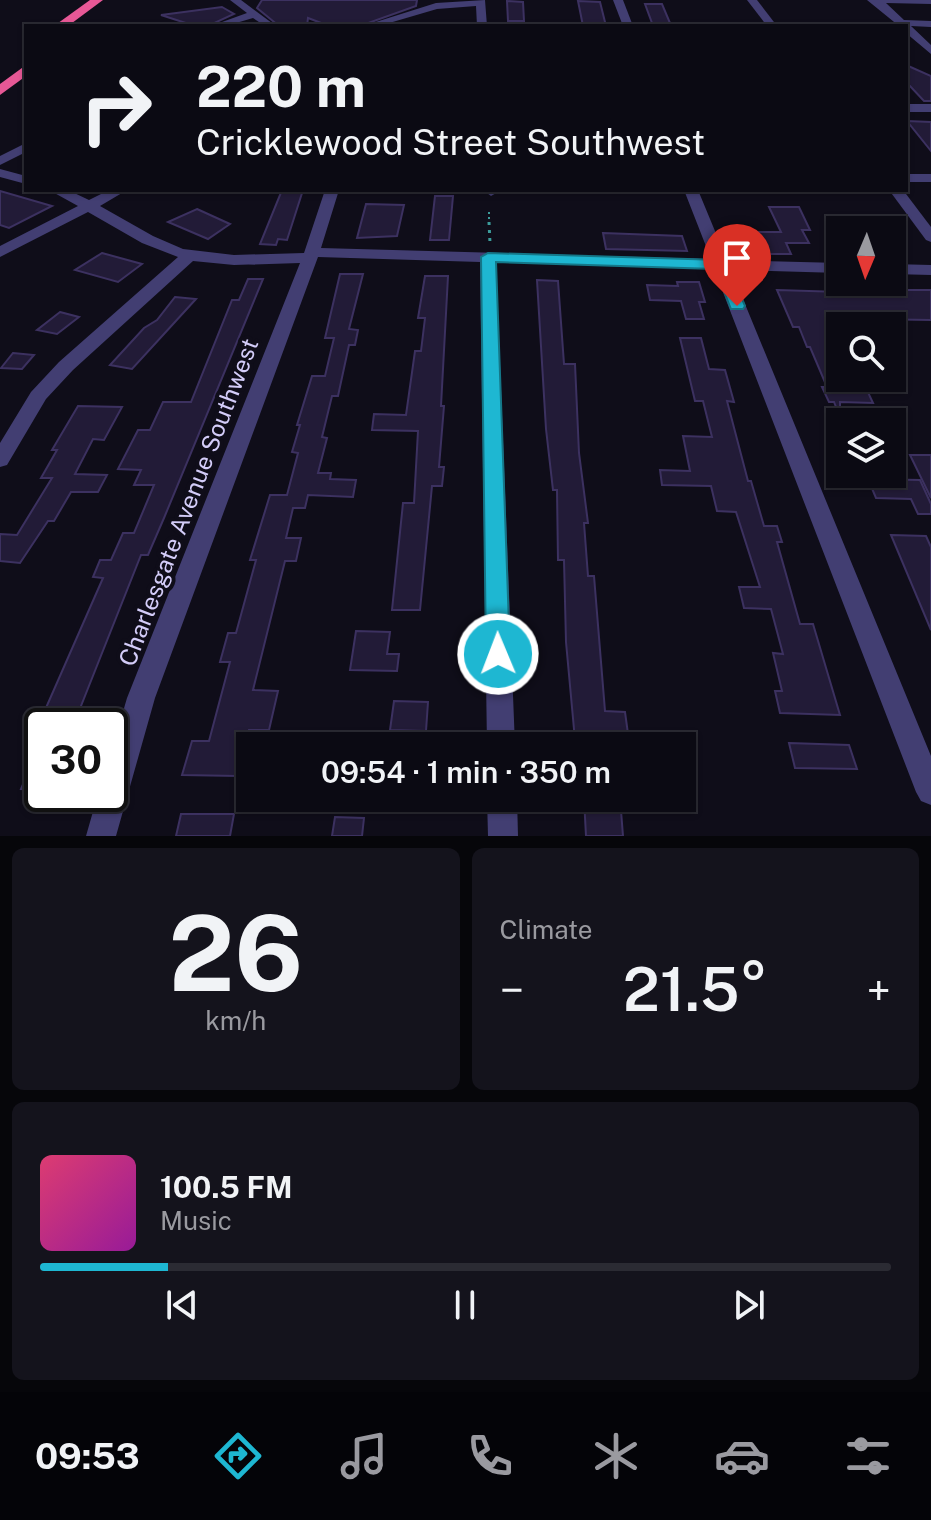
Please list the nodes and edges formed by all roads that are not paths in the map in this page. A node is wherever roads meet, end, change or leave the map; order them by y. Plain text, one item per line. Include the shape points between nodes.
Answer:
1 (235, 0) edge
2 (618, 0) edge
3 (752, 0) edge
4 (875, 0) edge
5 (908, 0) edge
6 (925, 1) edge
7 (480, 2) edge
8 (931, 3) edge
9 (101, 4) edge
10 (255, 14) junction
11 (64, 24) edge
12 (83, 24) edge
13 (222, 24) edge
14 (268, 24) edge
15 (375, 24) edge
16 (482, 24) edge
17 (627, 24) edge
18 (770, 24) edge
19 (903, 24) edge
20 (931, 24) edge
21 (908, 25) edge
22 (908, 29) edge
23 (931, 51) edge
24 (24, 53) edge
25 (0, 71) edge
26 (24, 71) edge
27 (0, 91) edge
28 (908, 108) edge
29 (931, 108) edge
30 (24, 148) edge
31 (0, 161) edge
32 (0, 173) edge
33 (908, 178) edge
34 (931, 178) edge
35 (24, 179) edge
36 (61, 192) edge
37 (116, 192) edge
38 (331, 192) edge
39 (692, 192) edge
40 (897, 192) edge
41 (90, 204) junction
42 (931, 237) edge
43 (0, 252) edge
44 (490, 254) junction
45 (190, 255) junction
46 (310, 255) junction
47 (721, 264) junction
48 (826, 268) edge
49 (906, 269) edge
50 (931, 270) edge
51 (0, 460) edge
52 (501, 732) edge
53 (931, 792) edge
54 (502, 812) edge
55 (101, 836) edge
56 (503, 836) edge

1 - 10 street
2 - 17 street
3 - 18 street
4 - 5 street
4 - 19 street
5 - 6 street
6 - 8 street
7 - 15 street via 436,6
7 - 16 street
9 - 11 highway
9 - 12 highway
10 - 13 street
10 - 14 street
20 - 21 street
22 - 23 street
24 - 25 highway
26 - 27 highway
28 - 29 street
30 - 31 street
32 - 35 street
33 - 34 street
36 - 41 street
37 - 41 street
38 - 46 street, Charlesgate Avenue Southwest
39 - 47 street
40 - 42 street
41 - 43 street
41 - 45 street via 160,246
44 - 46 street
44 - 47 street
44 - 52 street
45 - 46 street
45 - 51 street via 38,396
46 - 55 street, Charlesgate Avenue Southwest via 141,698
47 - 48 street
47 - 53 street
49 - 50 street
54 - 56 street

